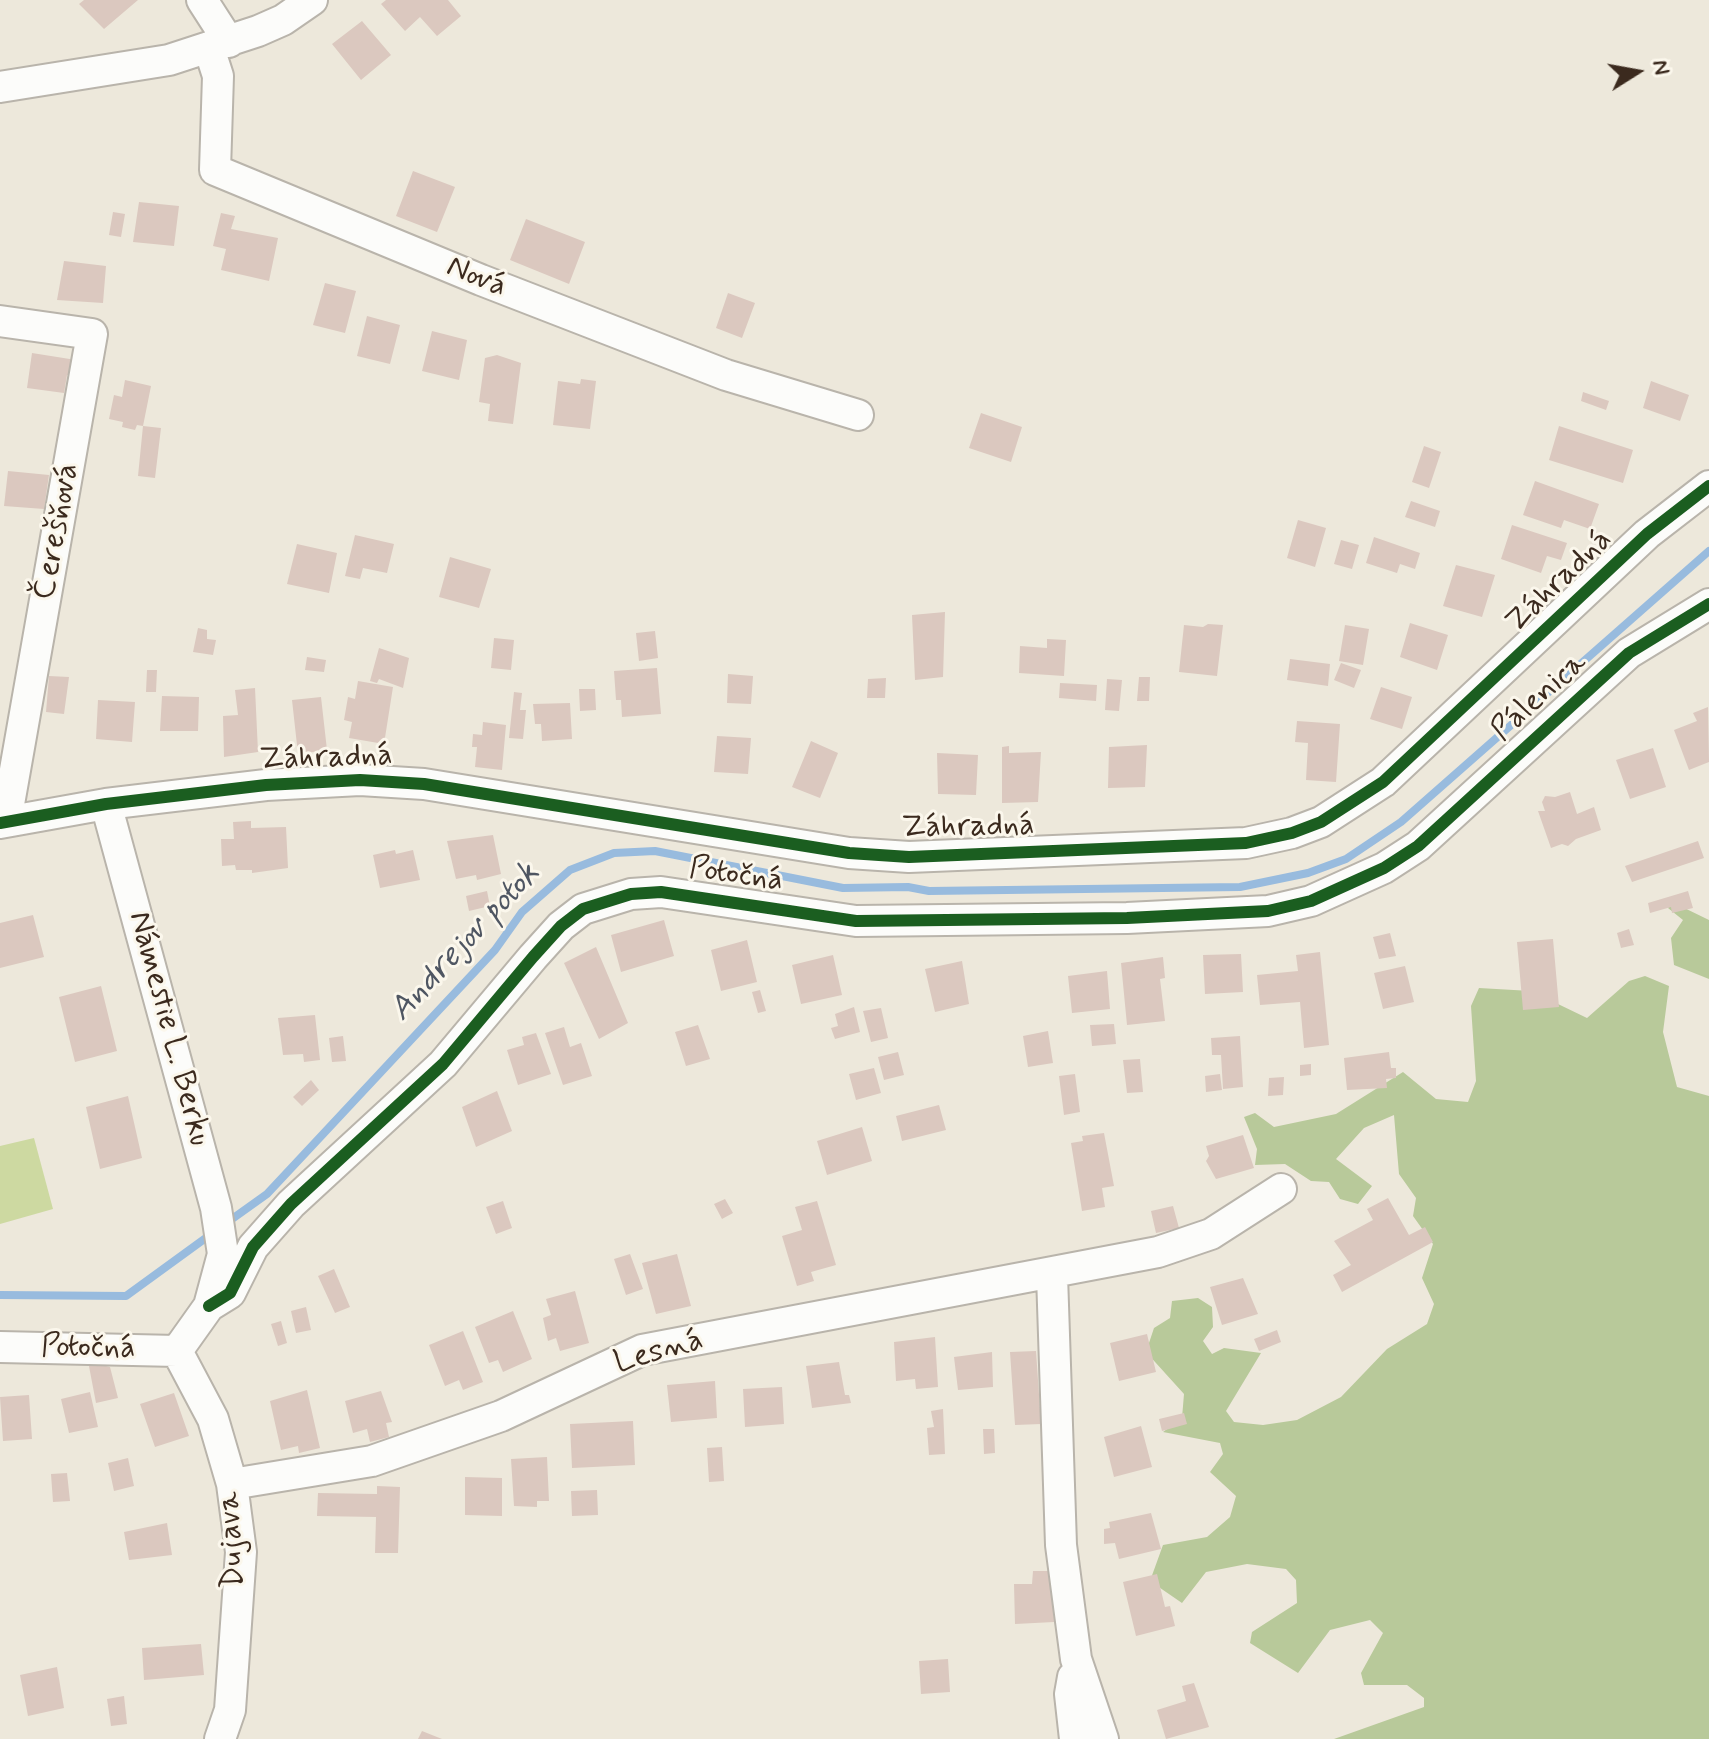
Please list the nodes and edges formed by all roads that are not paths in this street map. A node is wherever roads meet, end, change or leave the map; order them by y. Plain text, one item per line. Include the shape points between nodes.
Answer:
1 (202, 0) edge
2 (312, 0) edge
3 (219, 45) junction
4 (0, 87) edge
5 (0, 321) edge
6 (858, 415) dead end
7 (1709, 486) edge
8 (1709, 604) edge
9 (106, 804) junction
10 (3, 822) edge
11 (1418, 846) joint
12 (1281, 1189) dead end
13 (1052, 1275) junction
14 (209, 1306) junction
15 (0, 1347) edge
16 (177, 1351) junction
17 (232, 1484) junction
18 (1076, 1659) junction
19 (220, 1739) edge
20 (1075, 1739) edge
21 (1103, 1739) edge

1 - 3 street
2 - 3 street via 283,20
3 - 4 street via 115,71
3 - 6 street, Nová via 215,170 726,375
5 - 10 street, Čerešňová via 92,334
7 - 9 street, Záhradná via 1647,534 1383,782 1321,822 1246,843 909,857 849,853 468,790 360,780
8 - 11 street, Pálenica via 1629,653
9 - 10 street
9 - 14 street, Námestie L. Berku via 216,1208 223,1254
11 - 14 street, Potočná via 1346,886 1268,911 856,921 661,892 583,909 561,926 443,1064 291,1204 253,1247 230,1293
12 - 13 street, Lesná via 1211,1234 1158,1252
13 - 17 street, Lesná via 642,1350 501,1416 372,1461
13 - 18 street via 1061,1545
14 - 16 street, Námestie L. Berku
15 - 16 street, Potočná
16 - 17 street, Dujava via 213,1419
17 - 19 street, Dujava via 241,1552 230,1710
18 - 20 street via 1070,1694
18 - 21 street

